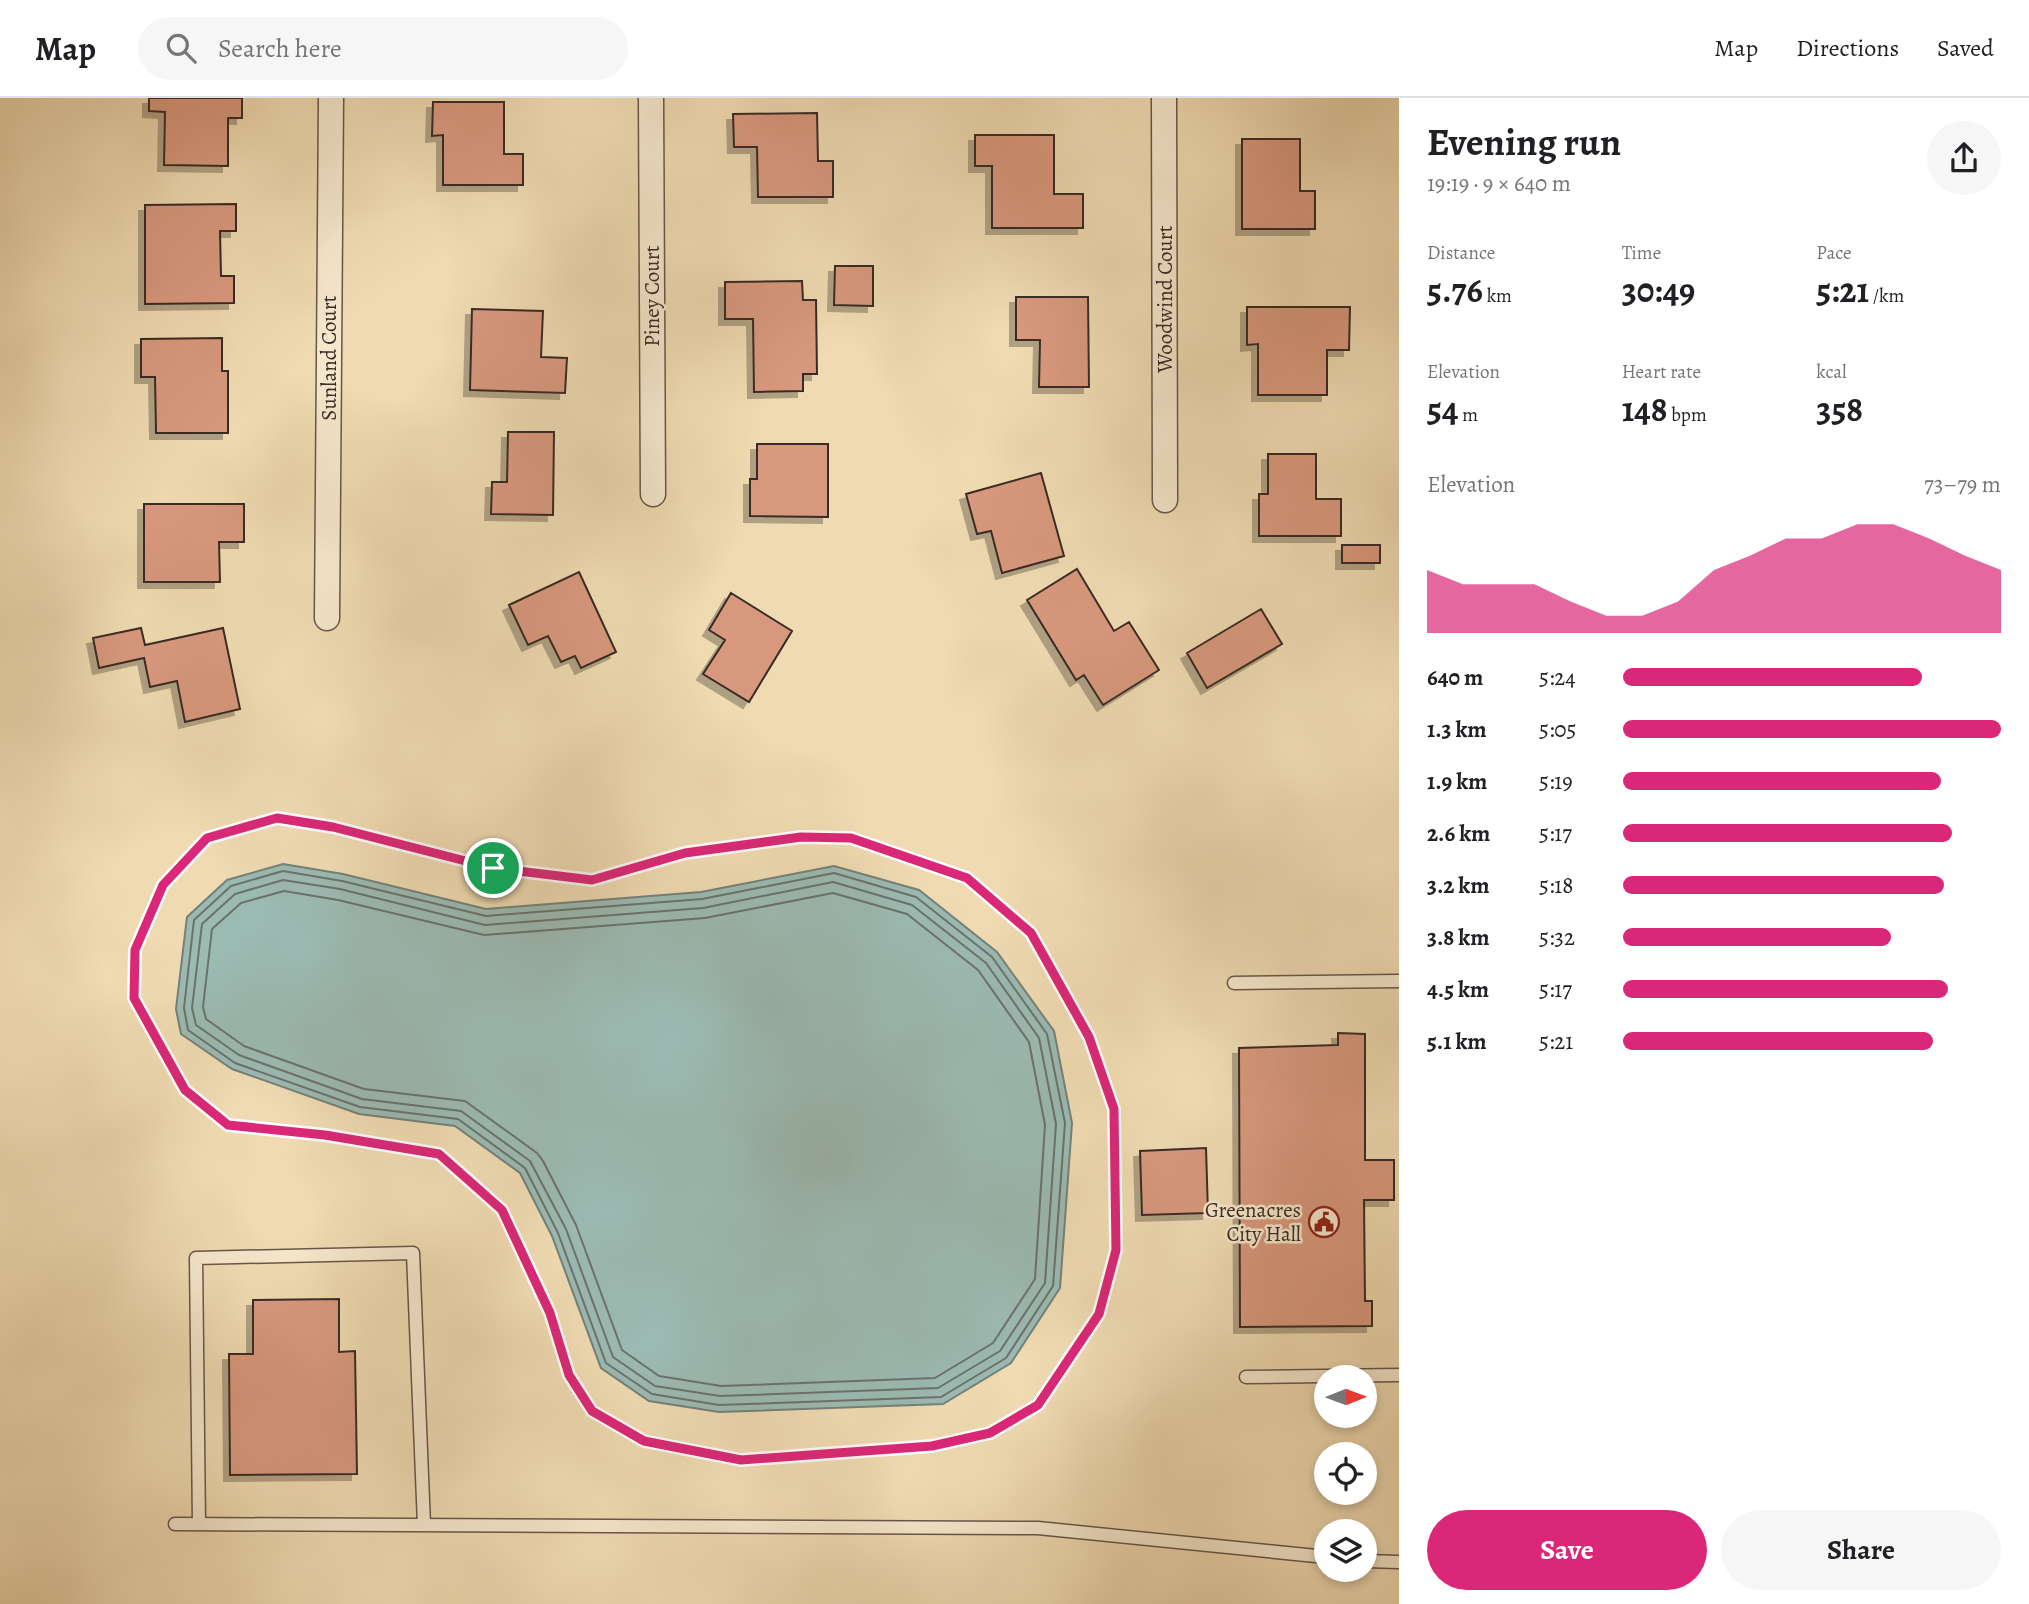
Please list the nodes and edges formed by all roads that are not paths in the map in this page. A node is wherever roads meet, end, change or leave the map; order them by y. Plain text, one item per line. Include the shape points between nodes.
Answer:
1 (331, 98) edge
2 (652, 98) edge
3 (1164, 98) edge
4 (653, 494) dead end
5 (1165, 500) dead end
6 (327, 618) dead end
7 (1399, 981) edge
8 (1234, 982) dead end
9 (1399, 1375) edge
10 (1246, 1377) dead end
11 (175, 1524) dead end
12 (199, 1524) junction
13 (424, 1525) junction
14 (1314, 1556) edge
15 (1377, 1561) edge
16 (1399, 1562) edge

1 - 6 street, Sunland Court
2 - 4 street, Piney Court
3 - 5 street, Woodwind Court
7 - 8 lane
9 - 10 lane
11 - 12 lane
12 - 13 lane
12 - 13 lane via 196,1258 413,1253
13 - 14 lane via 1038,1528
15 - 16 lane

